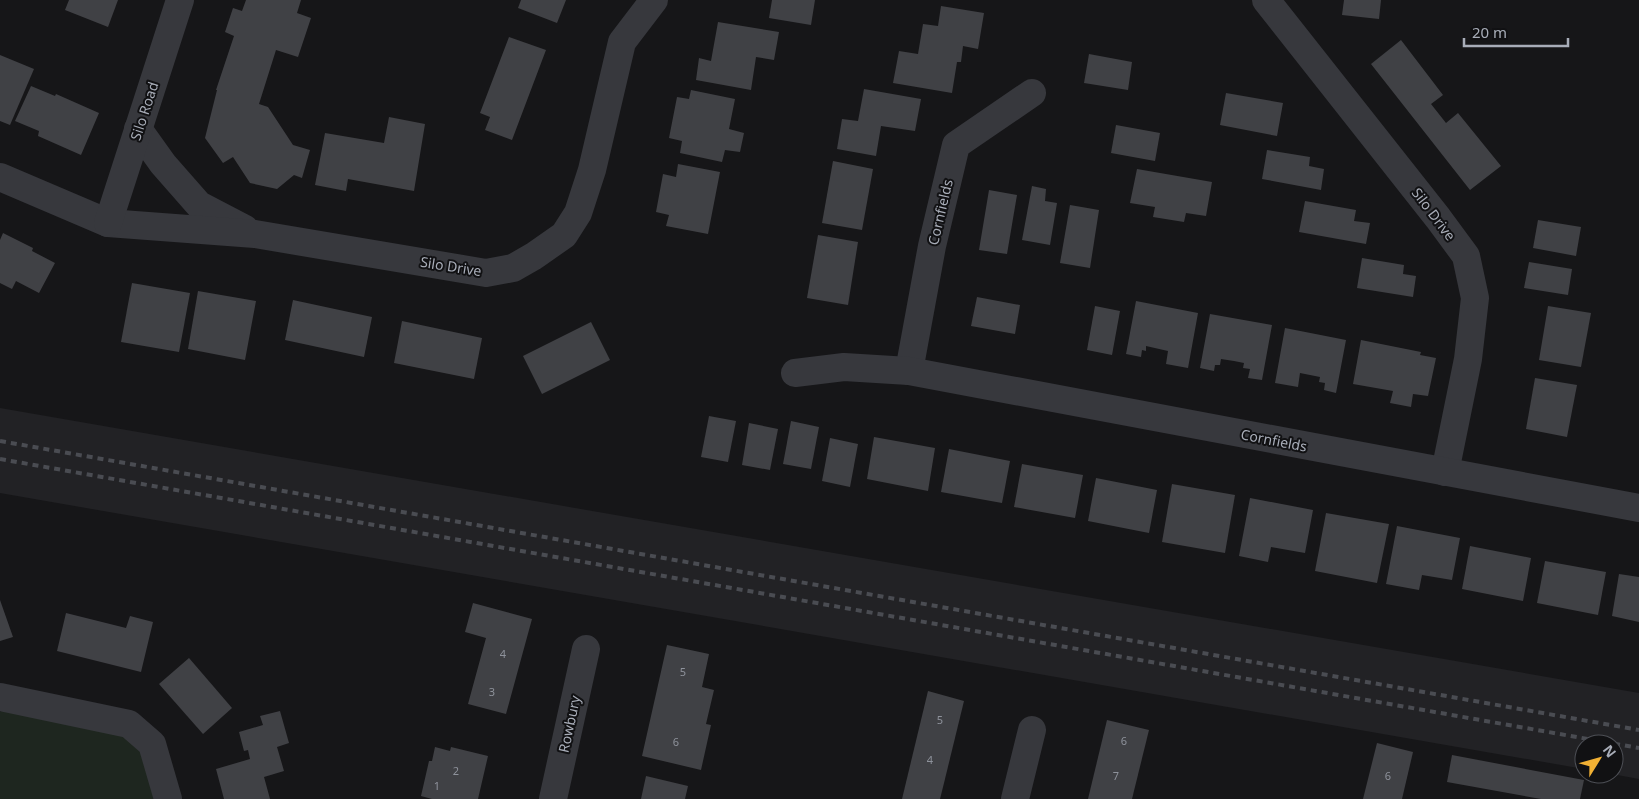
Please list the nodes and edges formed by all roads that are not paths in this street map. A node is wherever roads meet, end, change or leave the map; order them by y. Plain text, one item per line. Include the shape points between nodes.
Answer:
1 (180, 0) edge
2 (654, 0) edge
3 (1266, 0) edge
4 (1032, 93) dead end
5 (138, 129) junction
6 (0, 177) edge
7 (108, 222) junction
8 (255, 234) junction
9 (909, 371) junction
10 (795, 372) dead end
11 (1445, 472) junction
12 (1639, 508) edge
13 (586, 649) dead end
14 (0, 697) edge
15 (1032, 730) dead end
16 (168, 799) edge
17 (553, 799) edge
18 (1015, 799) edge

1 - 5 street, Silo Road
2 - 8 street, Silo Drive via 622,42 592,170 578,214 564,235 520,264 486,273
3 - 11 street, Silo Drive via 1466,256 1476,298 1468,359
4 - 9 street, Cornfields via 956,145 932,246
5 - 7 street, Silo Road
5 - 8 street, Silo Drive via 199,205
6 - 7 street, Silo Drive
7 - 8 street, Silo Drive
9 - 10 street, Cornfields via 844,367
9 - 11 street, Cornfields
11 - 12 street, Cornfields
13 - 17 street, Rowbury
14 - 16 street via 129,724 152,744
15 - 18 street

